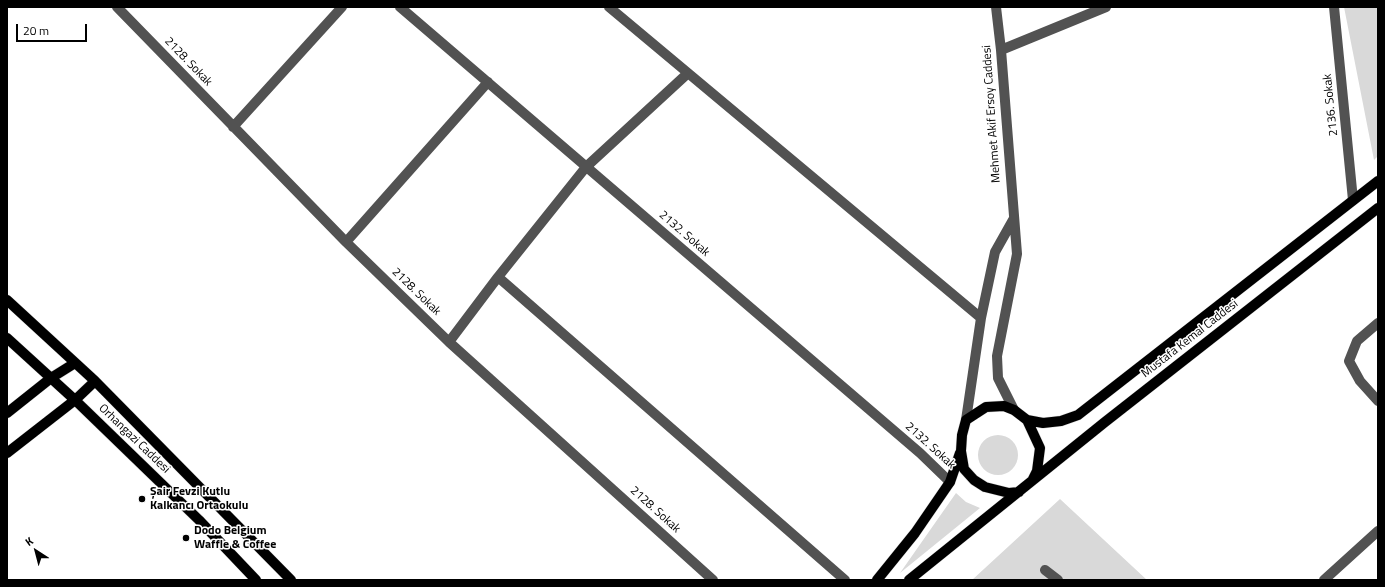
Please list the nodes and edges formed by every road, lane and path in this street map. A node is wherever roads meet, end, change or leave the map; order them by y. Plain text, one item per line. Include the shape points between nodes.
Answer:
1 (117, 7) edge
2 (342, 7) edge
3 (400, 7) edge
4 (609, 7) edge
5 (996, 7) edge
6 (1106, 7) edge
7 (1334, 7) edge
8 (1001, 50) junction
9 (687, 74) junction
10 (488, 82) junction
11 (233, 127) junction
12 (586, 167) junction
13 (1378, 181) edge
14 (1353, 200) junction
15 (1378, 208) edge
16 (1013, 220) junction
17 (346, 242) junction
18 (498, 277) junction
19 (7, 300) edge
20 (981, 318) junction
21 (1378, 323) edge
22 (7, 338) edge
23 (449, 342) junction
24 (75, 363) junction
25 (51, 378) junction
26 (95, 381) junction
27 (75, 400) junction
28 (1378, 401) edge
29 (1014, 410) junction
30 (7, 413) edge
31 (966, 420) junction
32 (1026, 420) junction
33 (961, 451) junction
34 (7, 453) edge
35 (950, 482) junction
36 (1031, 482) junction
37 (1019, 492) junction
38 (1378, 531) edge
39 (1045, 570) dead end
40 (1330, 578) edge
41 (256, 580) edge
42 (291, 580) edge
43 (713, 580) edge
44 (845, 580) edge
45 (877, 580) edge
46 (909, 580) edge
47 (1058, 580) edge

1 - 11 street, 2128. Sokak
2 - 11 street
3 - 10 street, 2132. Sokak
4 - 9 street
5 - 8 street, Mehmet Akif Ersoy Caddesi
6 - 8 street
7 - 14 street, 2136. Sokak
8 - 16 street, Mehmet Akif Ersoy Caddesi
9 - 12 street
9 - 20 street
10 - 12 street, 2132. Sokak
10 - 17 street
11 - 17 street, 2128. Sokak
12 - 18 street
12 - 35 street, 2132. Sokak via 920,453
13 - 14 main road, Mustafa Kemal Caddesi
14 - 32 main road, Mustafa Kemal Caddesi via 1078,415 1061,421 1043,423
15 - 36 main road, Mustafa Kemal Caddesi
16 - 20 street via 995,252
16 - 29 street, Mehmet Akif Ersoy Caddesi via 1017,254 997,356 998,378
17 - 23 street, 2128. Sokak
18 - 23 street
18 - 44 street
19 - 24 main road
20 - 31 street
21 - 28 street via 1357,341 1349,360 1360,381
22 - 25 main road, Orhangazi Caddesi
23 - 43 street, 2128. Sokak
24 - 25 main road
24 - 26 main road
25 - 27 main road, Orhangazi Caddesi
25 - 30 main road
26 - 27 main road
26 - 42 main road
27 - 34 main road
27 - 41 main road, Orhangazi Caddesi via 199,520
29 - 31 main road via 1004,406 986,407
29 - 32 main road
31 - 33 main road
32 - 36 main road via 1040,448 1037,471
33 - 35 main road
33 - 37 main road via 964,469 974,480 997,491
35 - 45 main road via 915,533
36 - 37 main road, Mustafa Kemal Caddesi
37 - 46 main road
38 - 40 street
39 - 47 street

